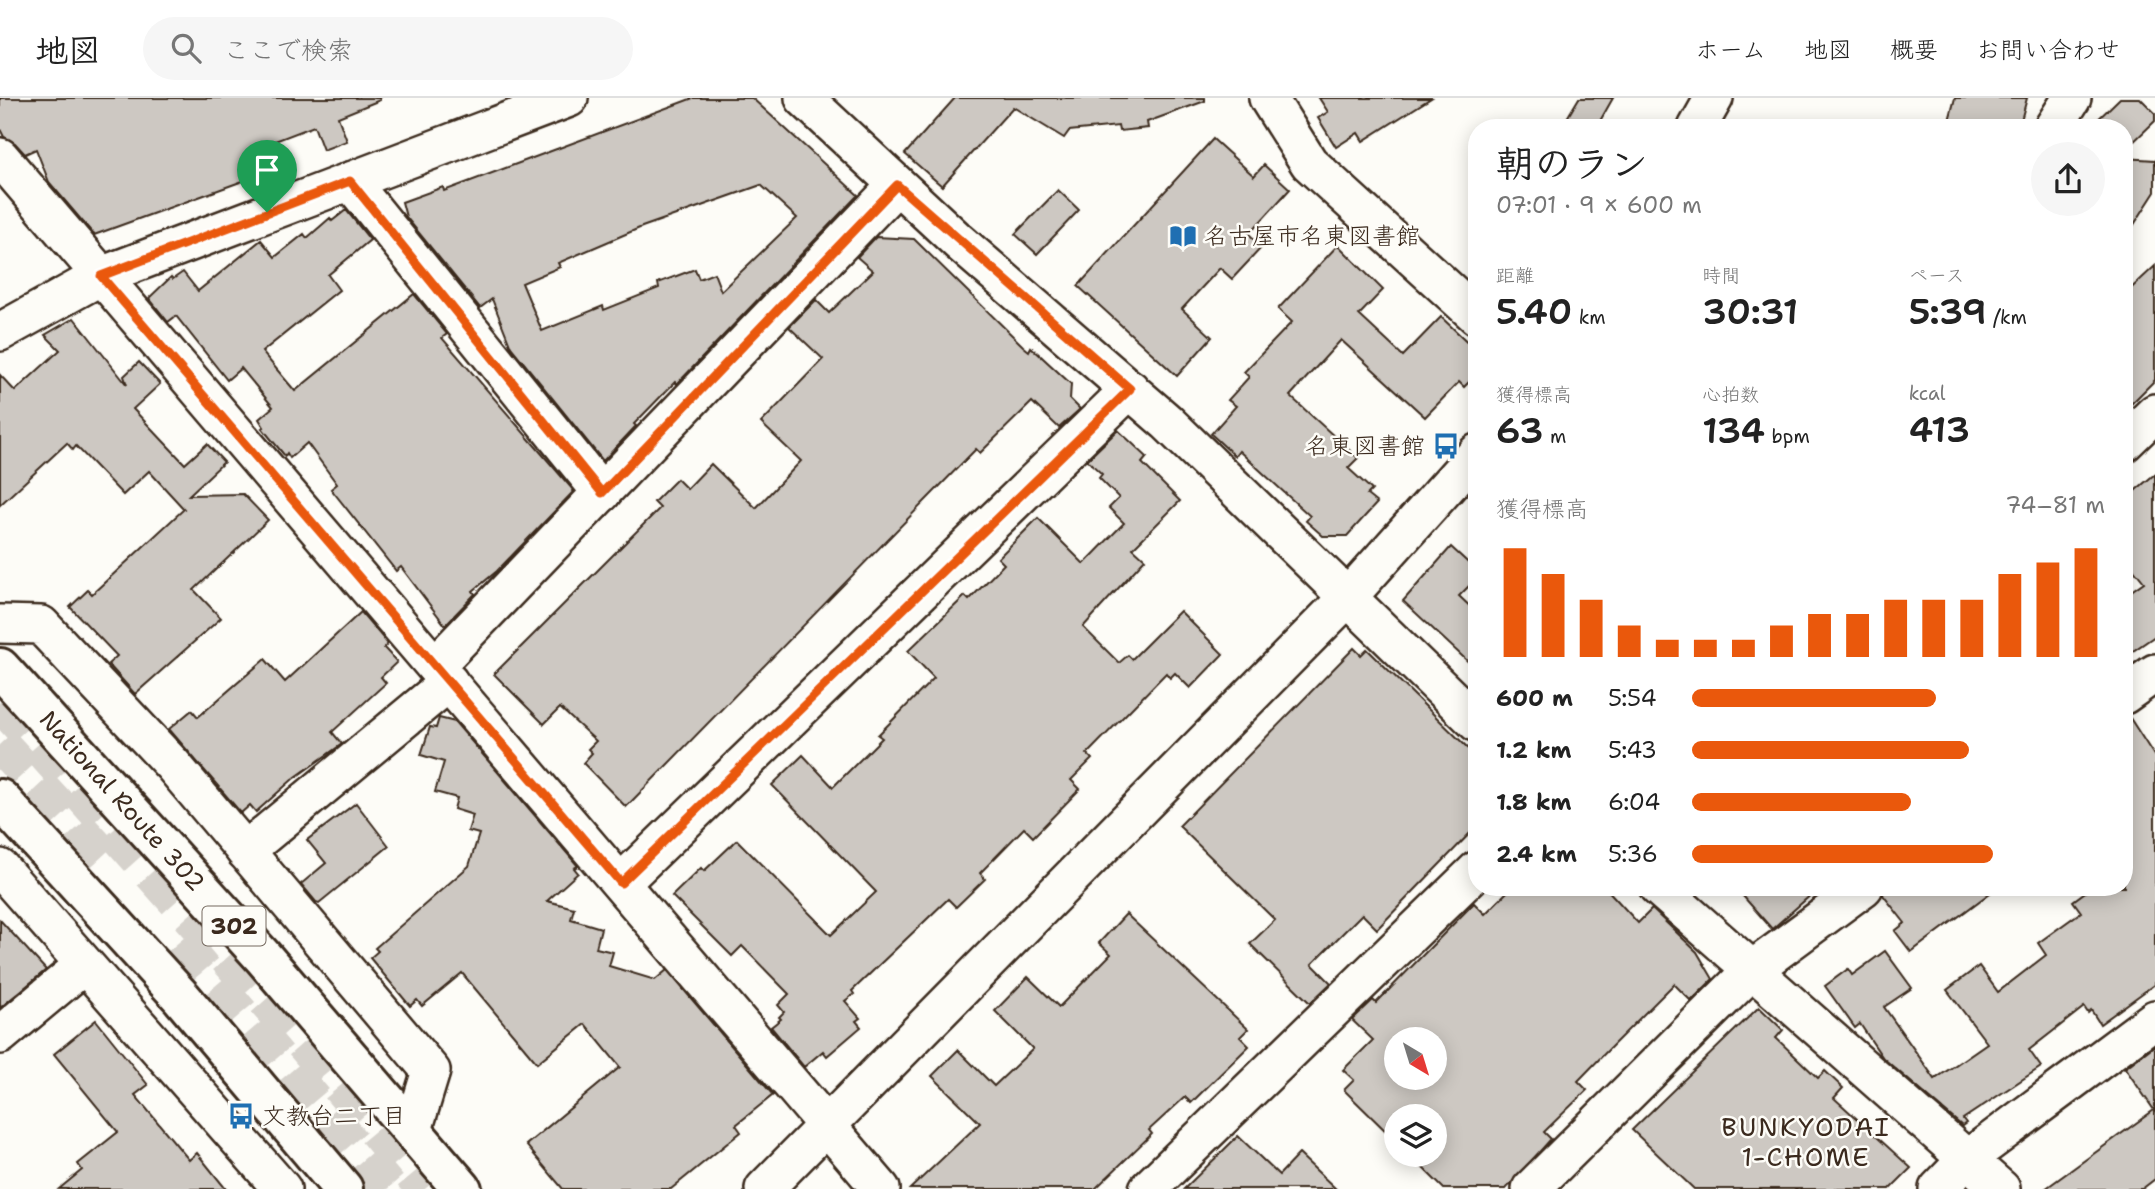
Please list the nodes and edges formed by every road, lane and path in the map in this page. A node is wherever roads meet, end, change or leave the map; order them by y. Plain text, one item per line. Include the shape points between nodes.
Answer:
1 (569, 98) edge
2 (804, 98) edge
3 (1268, 98) edge
4 (1714, 98) edge
5 (2072, 98) edge
6 (1702, 119) edge
7 (2059, 119) edge
8 (0, 157) edge
9 (350, 181) junction
10 (897, 185) junction
11 (101, 276) junction
12 (1468, 308) edge
13 (0, 332) edge
14 (1130, 389) junction
15 (2155, 413) edge
16 (2133, 434) edge
17 (1468, 463) edge
18 (602, 493) junction
19 (1347, 598) junction
20 (0, 624) edge
21 (0, 668) edge
22 (2155, 673) edge
23 (442, 674) junction
24 (2133, 689) edge
25 (1468, 714) edge
26 (0, 799) edge
27 (245, 851) junction
28 (0, 868) edge
29 (1468, 879) edge
30 (621, 883) junction
31 (1668, 896) edge
32 (1852, 896) edge
33 (84, 965) junction
34 (1753, 969) junction
35 (2155, 1019) edge
36 (0, 1035) edge
37 (830, 1125) junction
38 (414, 1130) junction
39 (1967, 1159) junction
40 (282, 1189) edge
41 (343, 1189) edge
42 (462, 1189) edge
43 (764, 1189) edge
44 (881, 1189) edge
45 (1148, 1189) edge
46 (1531, 1189) edge
47 (1938, 1189) edge
48 (2001, 1189) edge

1 - 9 street
2 - 10 street
3 - 12 street via 1308,163
4 - 6 street
5 - 7 street
8 - 11 street
9 - 11 street
9 - 18 street
10 - 14 street
10 - 18 street
11 - 13 street
11 - 23 street
14 - 19 street
14 - 30 street
15 - 16 street
17 - 19 street
18 - 23 street
19 - 25 street
19 - 37 street
20 - 27 street via 41,625 172,764
21 - 38 highway, National Route 302 / 302
22 - 24 street
23 - 27 street
23 - 30 street
26 - 41 highway via 182,998
27 - 38 street via 431,1071
28 - 33 street
29 - 45 street
30 - 37 street
31 - 34 street
32 - 34 street
33 - 36 street
33 - 40 street
34 - 39 street
34 - 46 street
35 - 39 street
37 - 43 street
37 - 44 street
38 - 42 highway, National Route 302 / 302
39 - 47 street
39 - 48 street

